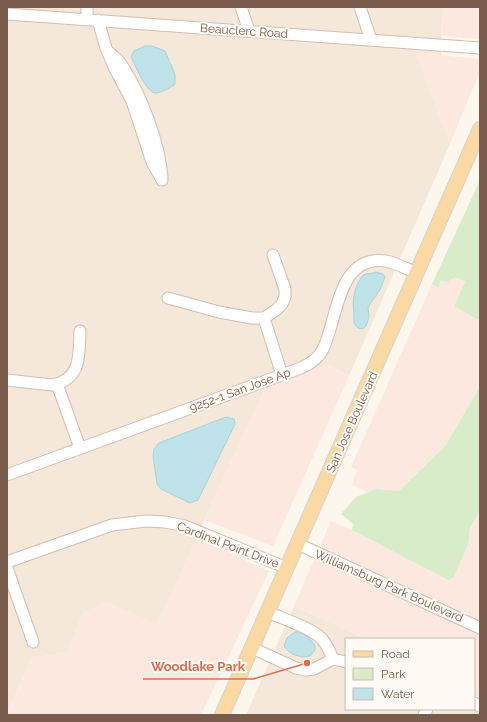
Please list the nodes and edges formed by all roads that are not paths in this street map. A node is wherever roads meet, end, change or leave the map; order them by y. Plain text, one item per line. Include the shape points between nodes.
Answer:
1 (87, 7) edge
2 (241, 7) edge
3 (360, 7) edge
4 (7, 14) edge
5 (87, 19) junction
6 (98, 20) junction
7 (249, 31) junction
8 (371, 40) junction
9 (480, 48) edge
10 (141, 116) dead end
11 (480, 129) edge
12 (273, 255) dead end
13 (417, 273) junction
14 (168, 298) dead end
15 (264, 318) junction
16 (80, 331) dead end
17 (282, 375) junction
18 (7, 380) edge
19 (57, 384) junction
20 (80, 448) junction
21 (7, 475) edge
22 (298, 544) junction
23 (7, 562) edge
24 (7, 568) edge
25 (288, 568) junction
26 (268, 612) junction
27 (480, 628) edge
28 (33, 642) dead end
29 (252, 648) junction
30 (333, 659) junction
31 (345, 662) edge
32 (222, 715) edge

1 - 5 street
2 - 7 street
3 - 8 street
4 - 5 street, Beauclerc Road
5 - 6 street, Beauclerc Road
6 - 7 street, Beauclerc Road
6 - 10 street via 115,70
7 - 8 street, Beauclerc Road
8 - 9 street, Beauclerc Road
11 - 13 main road, San Jose Boulevard
12 - 15 street via 285,289 285,297 276,310
13 - 17 street, 9252-1 San Jose Ap via 380,261 360,266 351,273 345,283 323,350 311,363
13 - 22 main road, San Jose Boulevard
14 - 15 street via 219,312
15 - 17 street
16 - 19 street via 77,367 71,376
17 - 20 street, 9252-1 San Jose Ap
18 - 19 street
19 - 20 street
20 - 21 street, 9252-1 San Jose Ap
22 - 25 main road, San Jose Boulevard
22 - 27 street, Williamsburg Park Boulevard
23 - 25 street, Cardinal Point Drive via 112,525 146,520 185,526
24 - 28 street
25 - 26 main road, San Jose Boulevard
26 - 29 main road, San Jose Boulevard
26 - 30 street via 312,631 327,646
29 - 30 street via 306,670 314,669
29 - 32 main road, San Jose Boulevard
30 - 31 street

